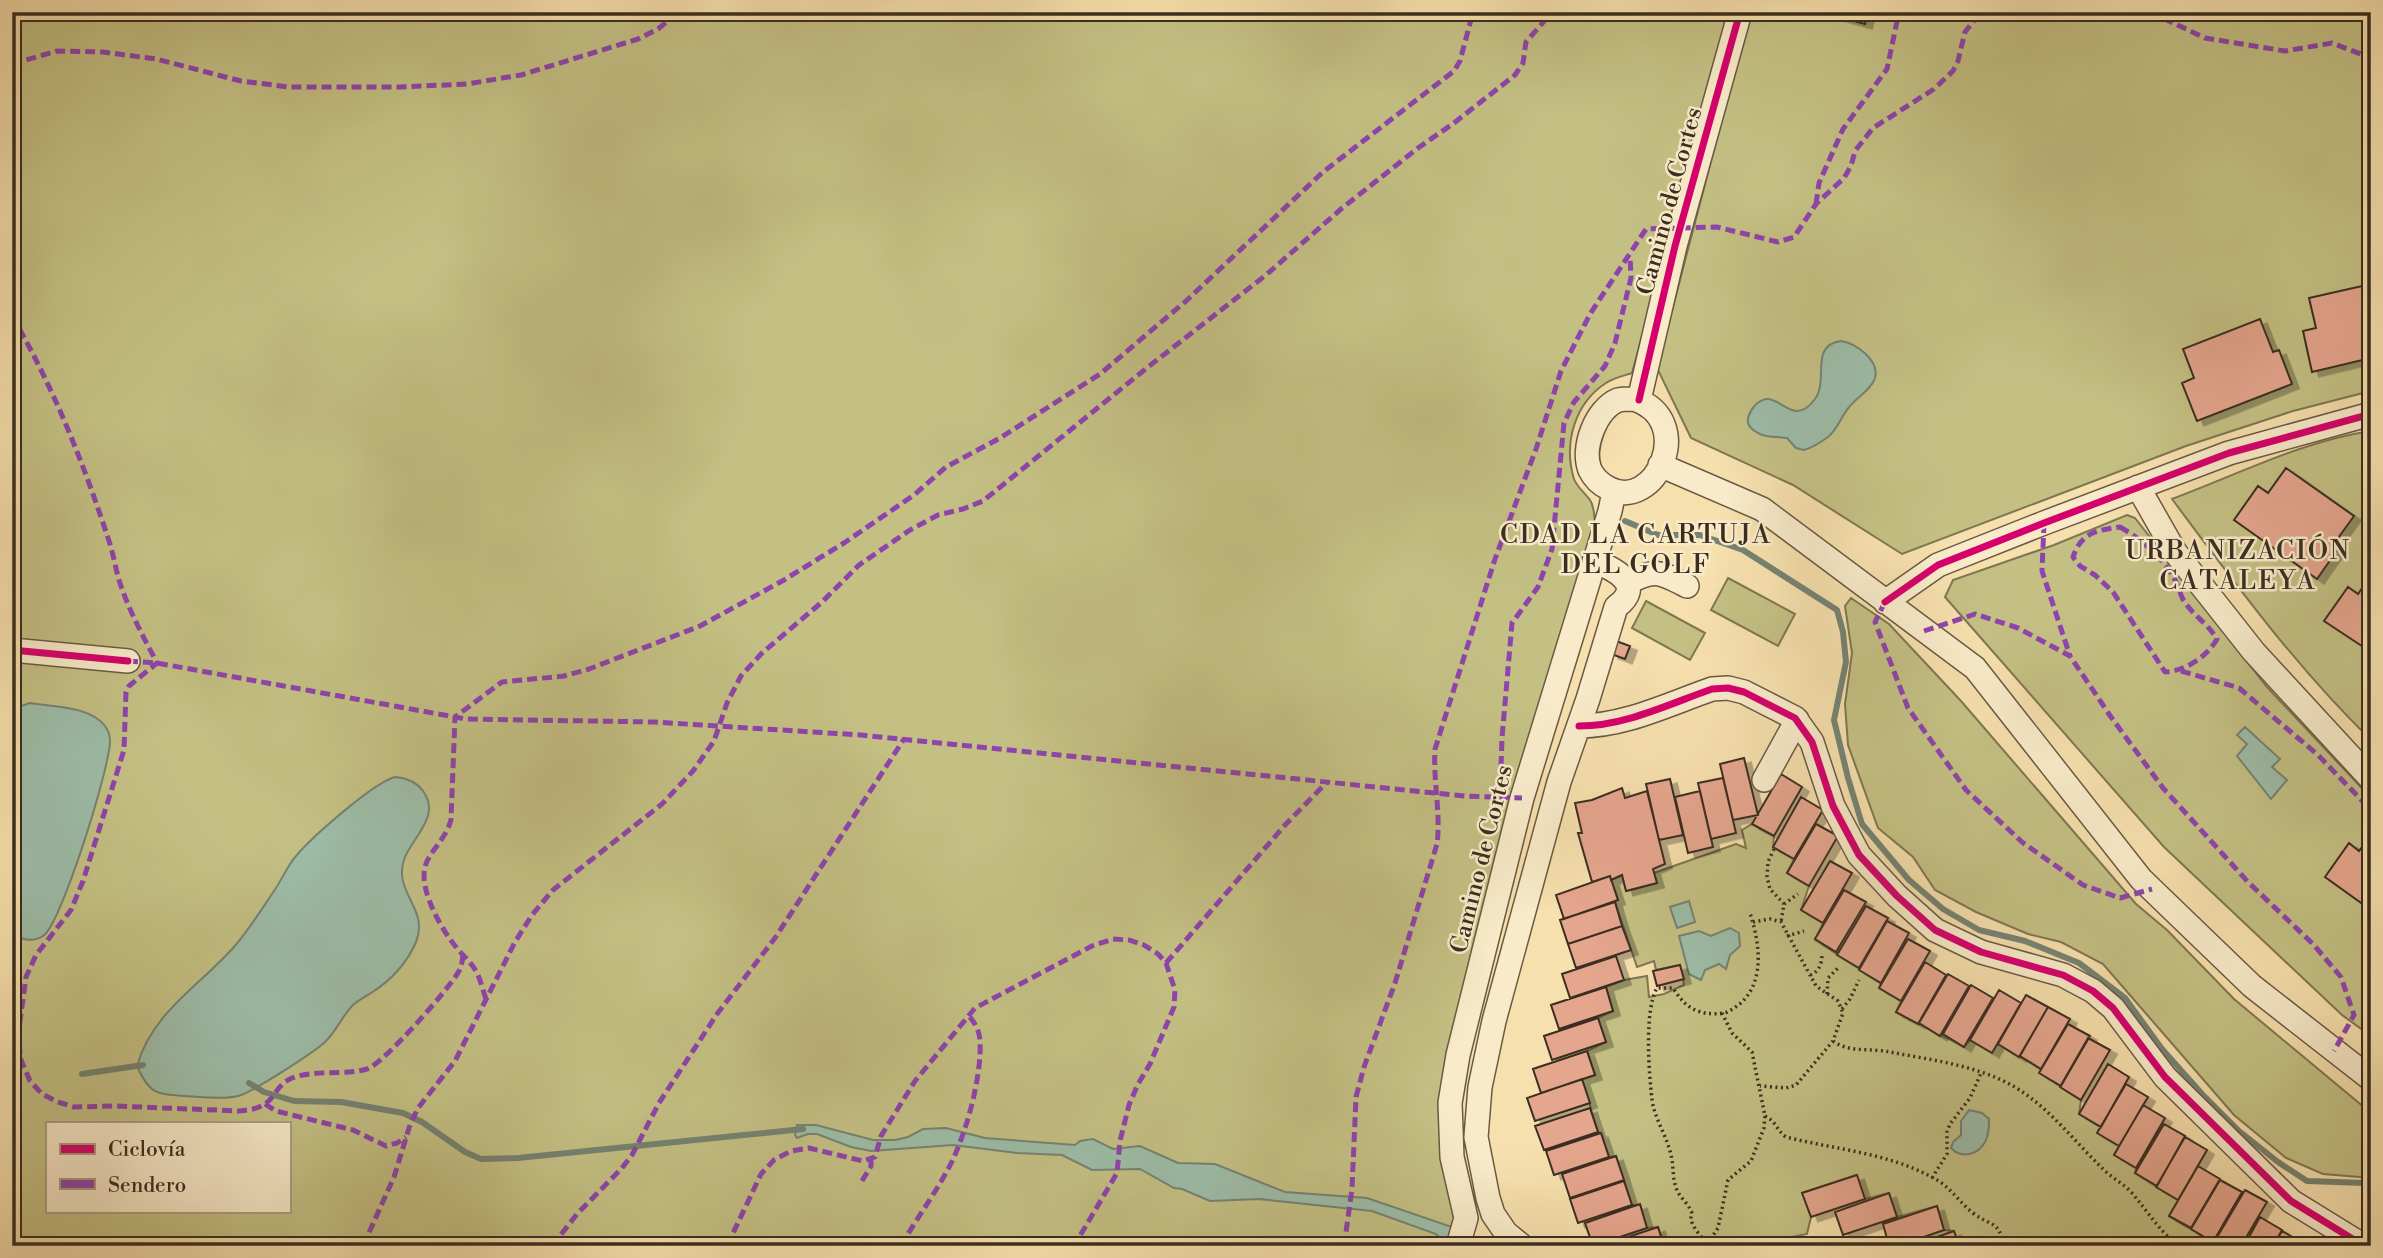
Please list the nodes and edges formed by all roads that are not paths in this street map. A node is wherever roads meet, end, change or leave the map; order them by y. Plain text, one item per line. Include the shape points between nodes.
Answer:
1 (1740, 12) edge
2 (1639, 400) junction
3 (2371, 414) edge
4 (1660, 464) junction
5 (2138, 487) junction
6 (1614, 492) junction
7 (1608, 569) junction
8 (1687, 586) dead end
9 (1885, 602) junction
10 (12, 650) edge
11 (128, 660) dead end
12 (1797, 720) junction
13 (1579, 726) junction
14 (2371, 779) edge
15 (1764, 780) dead end
16 (2371, 1079) edge
17 (1458, 1246) edge
18 (1522, 1246) edge
19 (2364, 1246) edge

1 - 2 street, Camino de Cortes via 1675,246
2 - 4 street via 1660,415 1667,433
2 - 6 street via 1618,400 1604,411 1587,449 1589,468 1599,484
3 - 5 street via 2229,453
4 - 6 street via 1648,485 1631,494
4 - 9 street via 1762,509
5 - 9 street via 1938,565
5 - 14 street via 2175,552 2254,652
6 - 7 street, Camino de Cortes
7 - 8 street via 1662,573
7 - 13 street via 1626,597 1615,607
7 - 17 street, Camino de Cortes via 1522,797 1458,1055 1450,1103 1452,1157 1466,1218
9 - 16 street via 1975,668 2141,879 2252,986
10 - 11 street
12 - 13 street via 1728,688 1712,689 1621,721
12 - 15 street
12 - 19 street via 1812,742 1833,806 1859,855 1897,896 1935,930 1981,952 2063,975 2093,991 2113,1008 2165,1077 2291,1201
13 - 18 street via 1559,782 1480,1087 1476,1137 1488,1198 1506,1233

